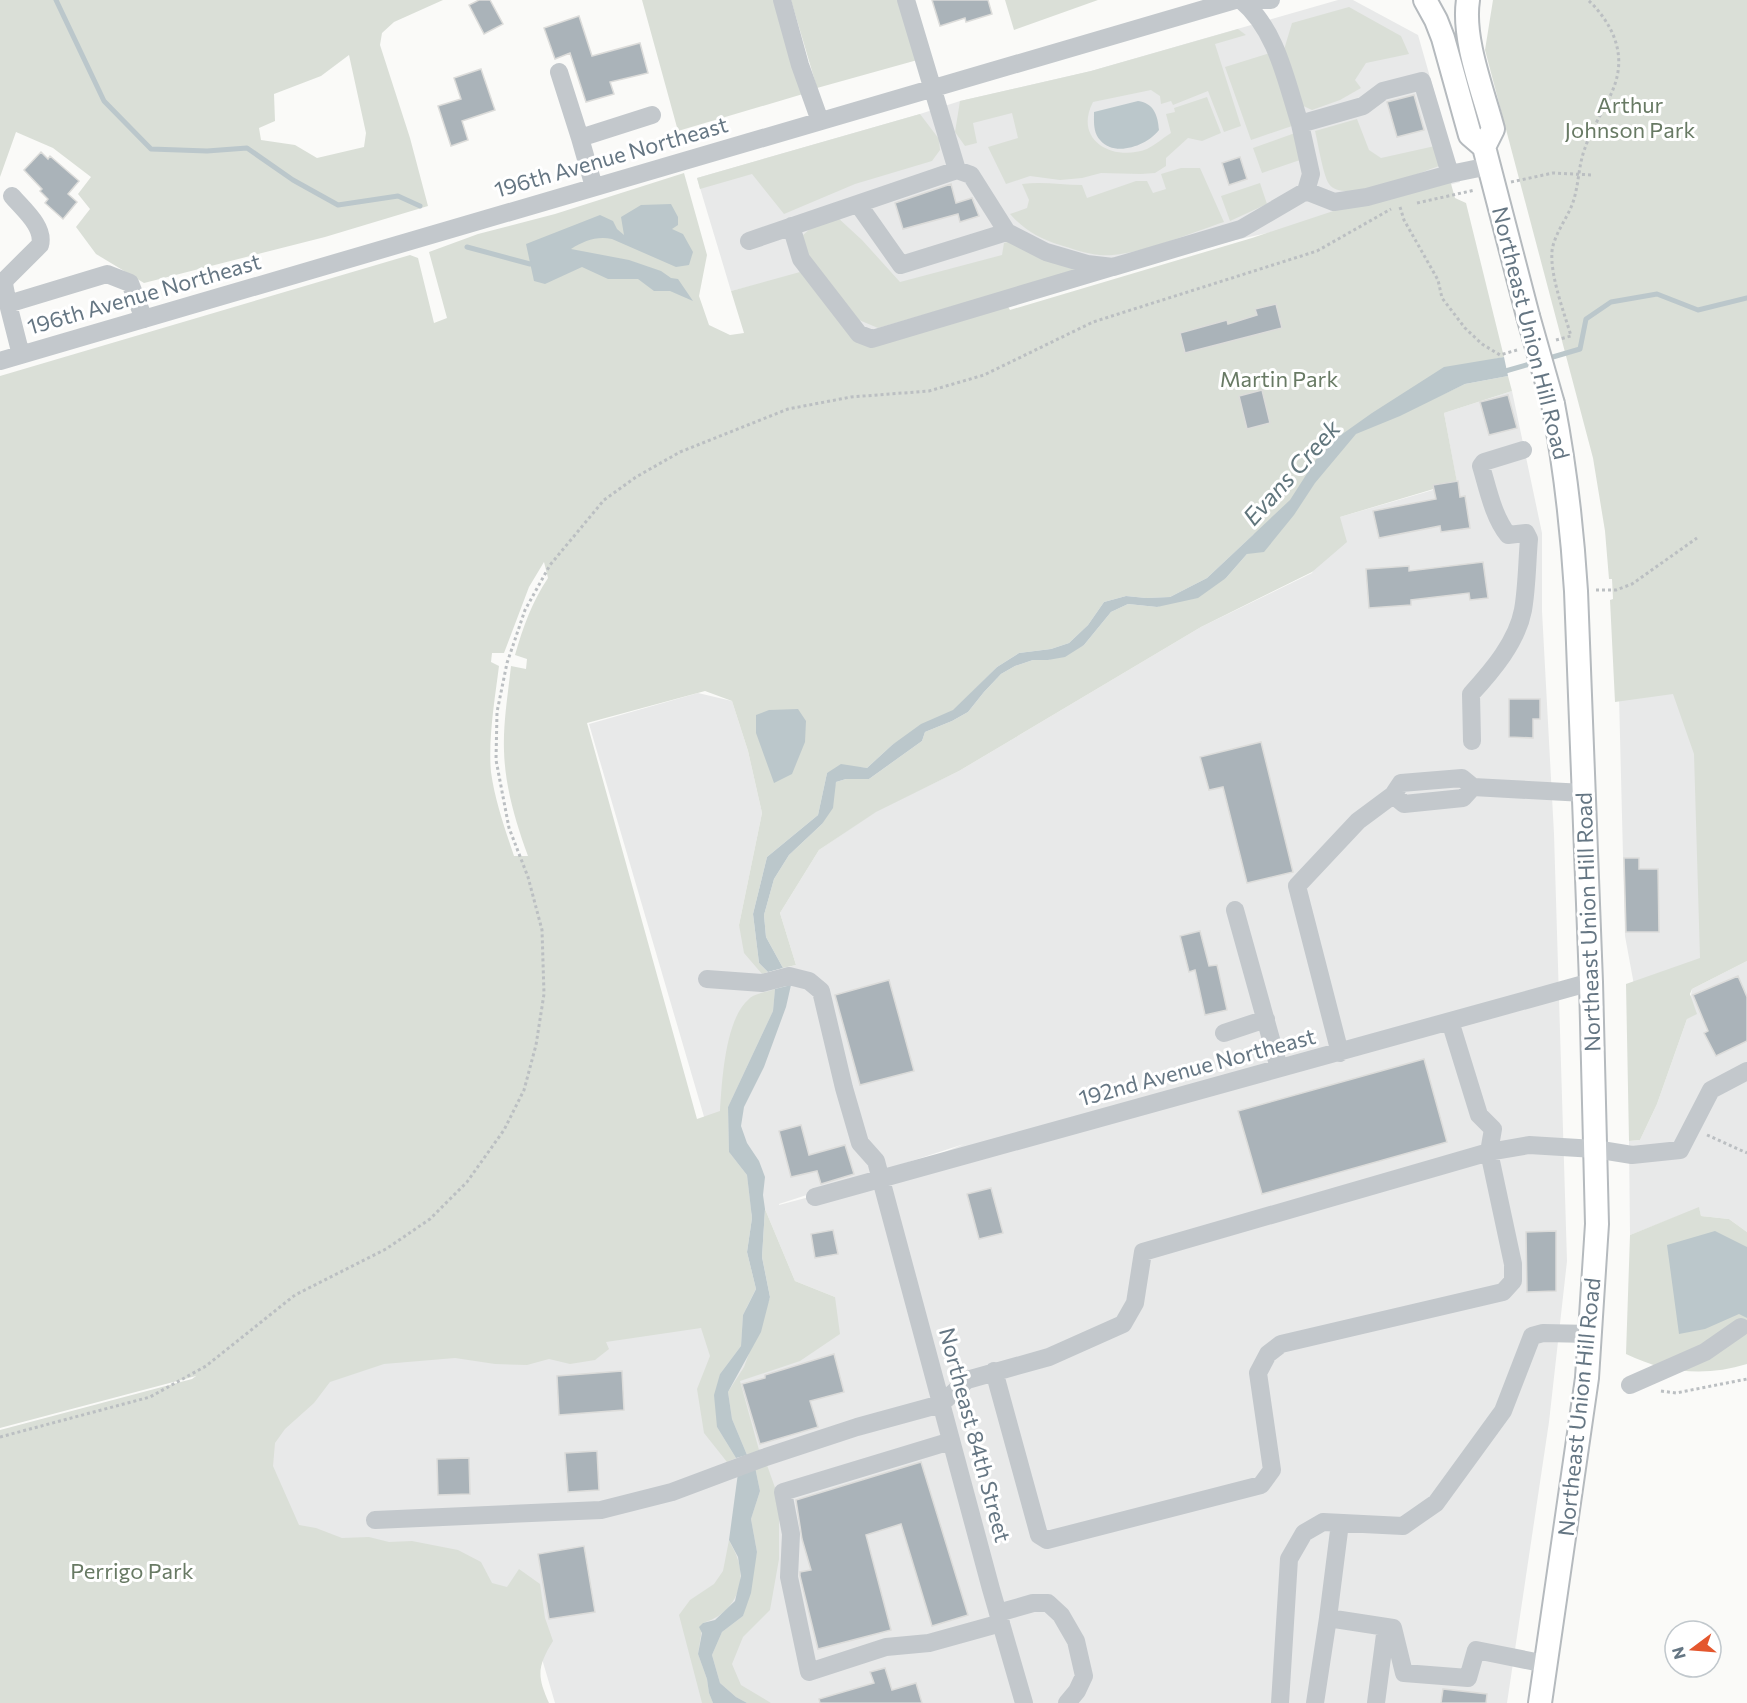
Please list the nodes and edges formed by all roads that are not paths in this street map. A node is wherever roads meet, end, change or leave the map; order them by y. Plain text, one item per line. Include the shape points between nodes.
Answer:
1 (782, 0) edge
2 (906, 0) edge
3 (1235, 0) edge
4 (1241, 0) edge
5 (1253, 0) edge
6 (1271, 0) edge
7 (1425, 0) edge
8 (1468, 0) edge
9 (1203, 4) edge
10 (559, 72) dead end
11 (934, 88) junction
12 (652, 115) dead end
13 (820, 121) junction
14 (1300, 124) junction
15 (579, 138) junction
16 (1489, 166) junction
17 (957, 170) junction
18 (1450, 174) junction
19 (594, 187) junction
20 (1306, 191) junction
21 (12, 196) dead end
22 (858, 204) junction
23 (791, 226) junction
24 (1007, 232) junction
25 (749, 241) dead end
26 (1113, 267) junction
27 (8, 304) junction
28 (144, 319) junction
29 (21, 355) junction
30 (0, 361) edge
31 (1523, 450) dead end
32 (1472, 741) dead end
33 (1584, 793) junction
34 (1235, 910) dead end
35 (707, 979) dead end
36 (1591, 982) junction
37 (1266, 1019) junction
38 (1450, 1021) junction
39 (1224, 1033) dead end
40 (1340, 1053) junction
41 (1279, 1068) junction
42 (1747, 1071) edge
43 (1595, 1149) junction
44 (1489, 1152) junction
45 (881, 1178) junction
46 (815, 1197) dead end
47 (1741, 1327) dead end
48 (1591, 1334) junction
49 (994, 1371) junction
50 (1630, 1385) dead end
51 (941, 1404) junction
52 (951, 1441) junction
53 (375, 1520) dead end
54 (1340, 1523) junction
55 (1000, 1618) junction
56 (1328, 1618) junction
57 (1386, 1627) junction
58 (1546, 1664) junction
59 (1024, 1703) edge
60 (1067, 1703) edge
61 (1280, 1703) edge
62 (1315, 1703) edge
63 (1376, 1703) edge
64 (1540, 1703) edge

1 - 13 street
2 - 11 street
3 - 9 street, 196th Avenue Northeast
4 - 14 street via 1254,11 1276,51
5 - 6 street
7 - 16 main road, Northeast Union Hill Road via 1437,20 1470,135
8 - 16 main road, Northeast Union Hill Road via 1465,16 1470,43 1493,129
9 - 11 street, 196th Avenue Northeast
10 - 15 street
11 - 13 street, 196th Avenue Northeast
11 - 17 street
12 - 15 street
13 - 19 street, 196th Avenue Northeast
14 - 18 street via 1363,106 1383,91 1422,81
14 - 20 street via 1311,174
15 - 19 street
16 - 18 street
16 - 33 main road, Northeast Union Hill Road, bridge via 1553,404 1564,464 1573,539
17 - 22 street
17 - 24 street via 971,174
18 - 20 street via 1334,202
19 - 28 street, 196th Avenue Northeast
20 - 26 street via 1241,230
21 - 27 street via 39,229 42,240 6,279
22 - 23 street
22 - 24 street via 901,265
23 - 25 street
23 - 26 street via 801,259 859,334 872,339
24 - 26 street via 1046,252
27 - 28 street via 107,274 130,283
27 - 29 street
28 - 29 street, 196th Avenue Northeast
29 - 30 street, 196th Avenue Northeast
31 - 32 street via 1481,466 1505,531 1508,535 1526,533 1529,539 1523,611 1513,637 1490,674 1471,694
33 - 36 main road, Northeast Union Hill Road
33 - 40 street via 1473,787 1463,798 1404,804 1393,795 1358,821 1297,886
34 - 37 street
35 - 45 street, Northeast 84th Street via 762,983 789,976 809,981 821,991 860,1143 876,1161
36 - 38 street, 192nd Avenue Northeast
36 - 43 main road, Northeast Union Hill Road
37 - 39 street
37 - 41 street
38 - 40 street, 192nd Avenue Northeast
38 - 44 street via 1479,1115 1493,1130
40 - 41 street, 192nd Avenue Northeast
41 - 45 street, 192nd Avenue Northeast
42 - 43 street via 1712,1090 1680,1150 1632,1155
43 - 44 street via 1529,1145
43 - 48 main road, Northeast Union Hill Road via 1597,1224
44 - 49 street via 1143,1252 1135,1303 1123,1324 1049,1357
44 - 49 street via 1514,1264 1513,1281 1503,1292 1281,1344 1268,1354 1258,1373 1272,1470 1261,1485 1047,1540 1039,1535
45 - 46 street, 192nd Avenue Northeast
45 - 51 street, Northeast 84th Street
47 - 50 street via 1705,1352
48 - 54 street via 1532,1336 1503,1411 1436,1503 1403,1527
48 - 58 main road, Northeast Union Hill Road
49 - 51 street via 966,1380
51 - 52 street, Northeast 84th Street
51 - 53 street via 857,1427 672,1492 601,1510
52 - 55 street, Northeast 84th Street
52 - 55 street via 783,1492 791,1534 789,1577 809,1672 886,1647 929,1643
54 - 56 street
54 - 61 street via 1323,1522 1304,1533 1289,1559
55 - 59 street, Northeast 84th Street
55 - 60 street via 1033,1603 1048,1603 1061,1615 1076,1641 1084,1676
56 - 57 street
56 - 62 street
57 - 58 street via 1393,1628 1404,1673 1468,1678 1476,1650
57 - 63 street
58 - 64 main road, Northeast Union Hill Road

